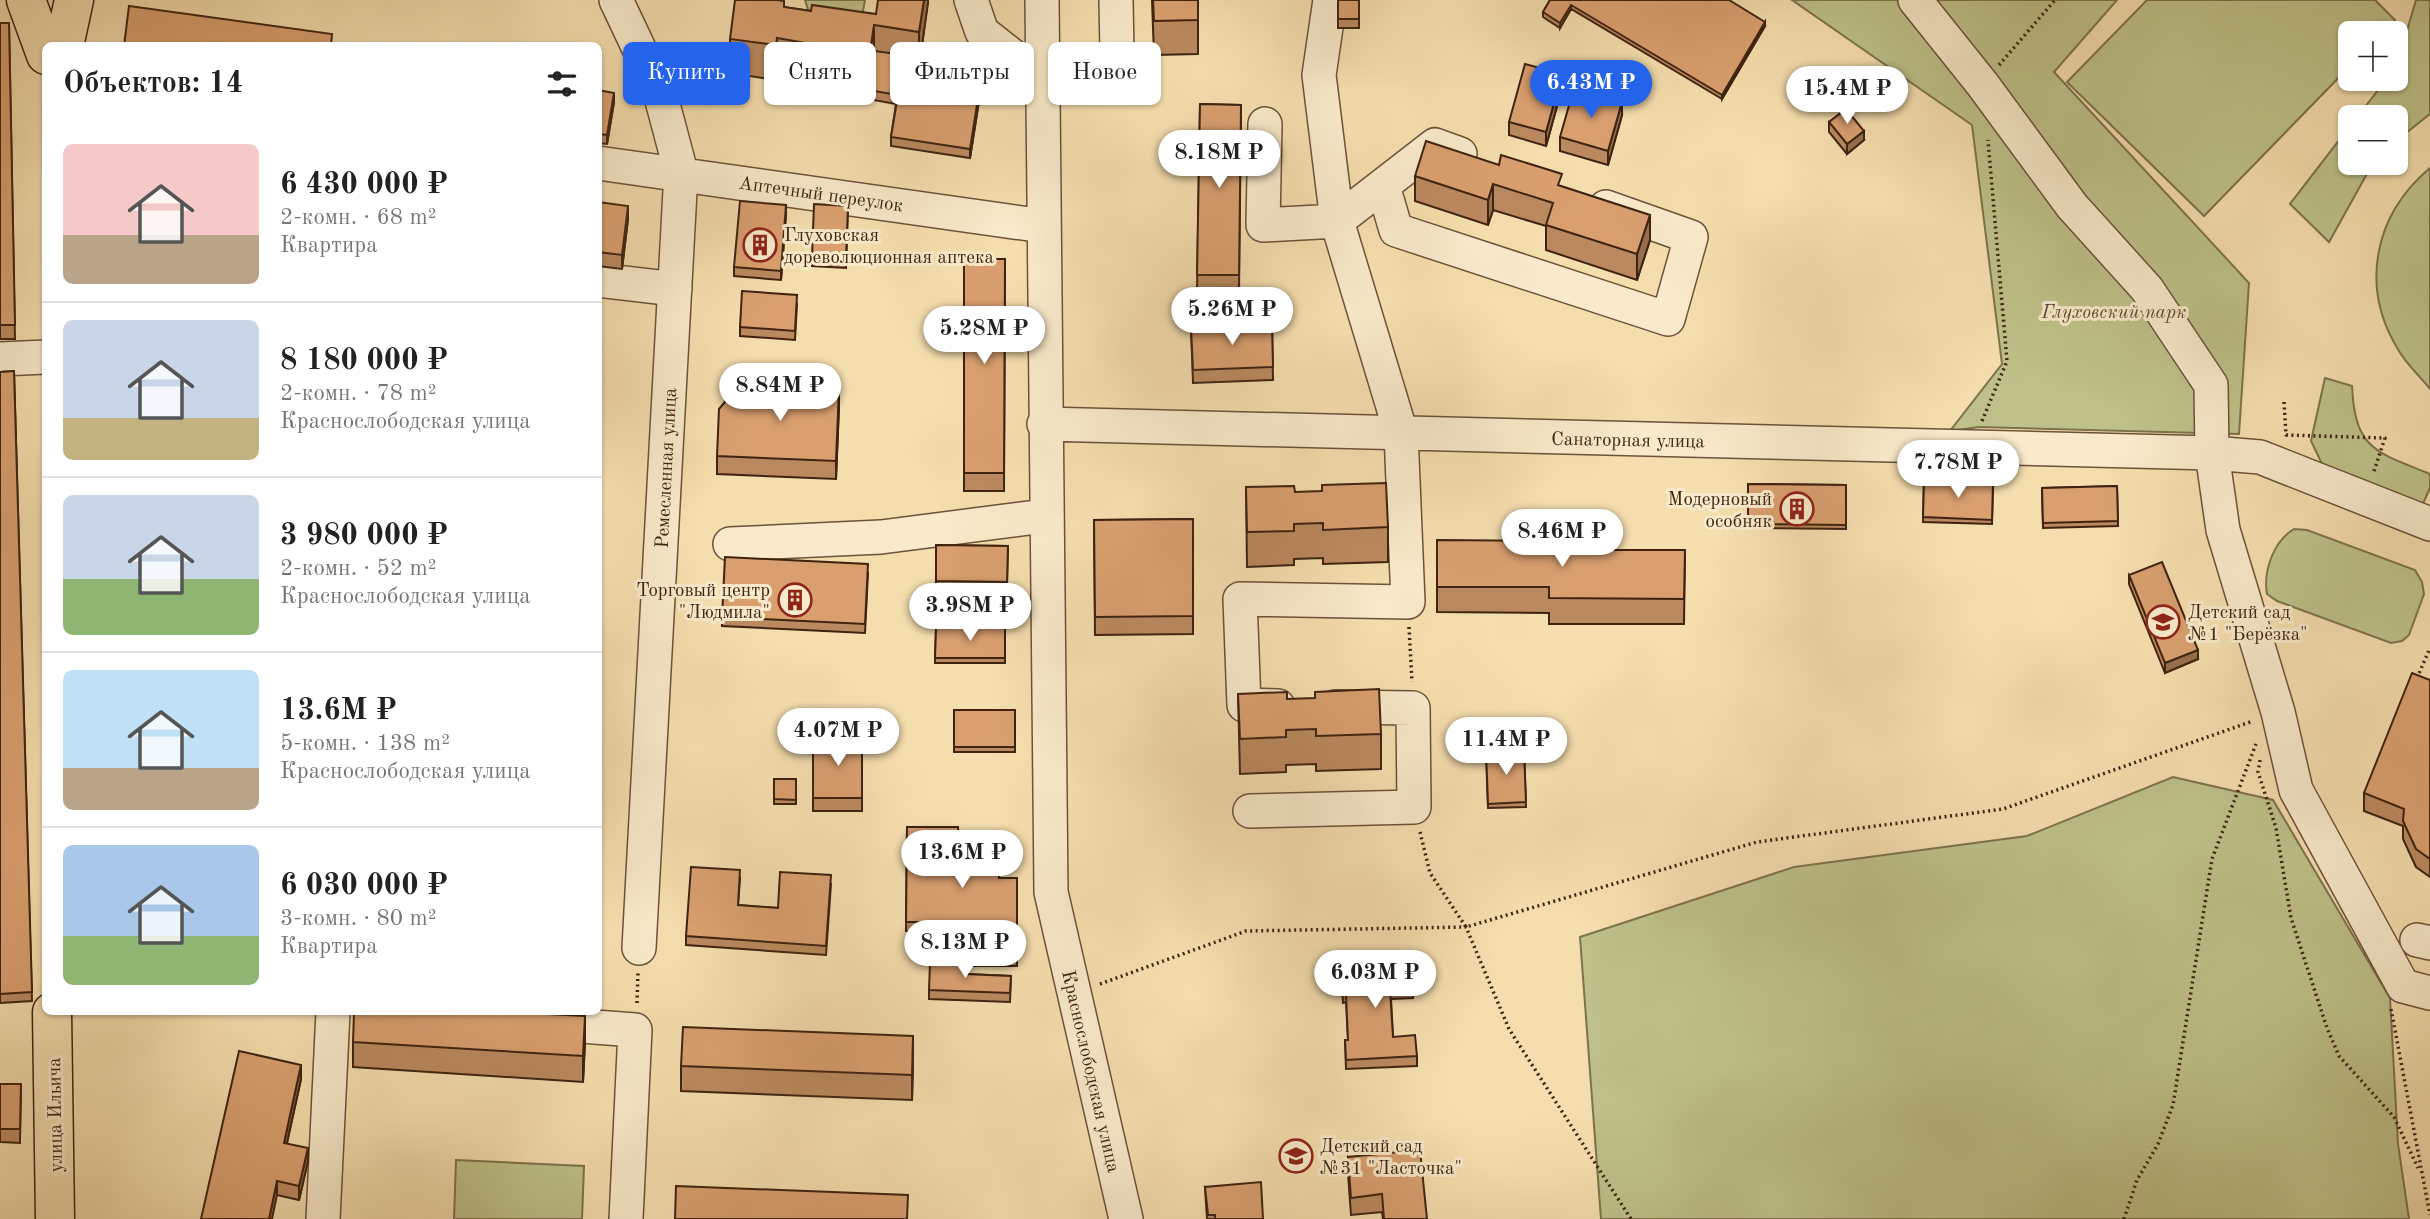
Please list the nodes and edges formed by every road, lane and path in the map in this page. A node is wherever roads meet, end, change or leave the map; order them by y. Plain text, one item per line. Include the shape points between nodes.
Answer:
1 (26, 0) edge
2 (74, 0) edge
3 (616, 0) edge
4 (971, 0) edge
5 (1042, 0) edge
6 (1116, 0) edge
7 (1330, 0) edge
8 (1915, 0) edge
9 (2055, 0) edge
10 (65, 42) edge
11 (1117, 42) edge
12 (42, 44) edge
13 (1042, 79) junction
14 (1983, 85) junction
15 (1265, 124) dead end
16 (1988, 140) dead end
17 (602, 163) edge
18 (1486, 164) edge
19 (681, 173) junction
20 (1383, 186) junction
21 (1576, 196) edge
22 (1337, 221) junction
23 (1043, 226) junction
24 (602, 280) edge
25 (675, 289) junction
26 (42, 357) edge
27 (0, 359) edge
28 (2284, 402) dead end
29 (1044, 424) junction
30 (1401, 433) junction
31 (2385, 438) dead end
32 (1970, 447) junction
33 (2212, 453) junction
34 (1045, 516) junction
35 (2430, 524) edge
36 (730, 544) dead end
37 (1408, 602) junction
38 (2430, 648) edge
39 (2417, 680) edge
40 (1413, 708) junction
41 (2272, 714) junction
42 (1414, 807) junction
43 (1250, 811) dead end
44 (1466, 927) junction
45 (639, 948) joint
46 (2430, 992) edge
47 (1074, 994) junction
48 (52, 1015) edge
49 (333, 1015) edge
50 (513, 1021) edge
51 (635, 1030) junction
52 (2415, 1137) dead end
53 (2420, 1174) junction
54 (2430, 1215) edge
55 (55, 1219) edge
56 (323, 1219) edge
57 (626, 1219) edge
58 (1126, 1219) edge
59 (1631, 1219) edge
60 (2124, 1219) edge

1 - 12 main road
2 - 10 main road
3 - 19 street, Ремесленная улица via 660,93
4 - 13 street via 982,32
5 - 13 street, Краснослободская улица
6 - 11 street
7 - 22 street via 1319,75
8 - 14 street
9 - 14 path
13 - 23 street, Краснослободская улица
14 - 33 street via 2072,206 2147,289 2211,385
15 - 22 street via 1263,225
16 - 32 path via 2007,361
17 - 19 street, Аптечный переулок
18 - 20 street via 1435,145
19 - 23 street, Аптечный переулок
19 - 25 street, Ремесленная улица
20 - 21 street via 1396,230 1668,319 1691,237
20 - 22 street
22 - 30 street
23 - 29 street, Краснослободская улица
24 - 25 street
25 - 45 street, Ремесленная улица
26 - 27 street
28 - 31 path via 2286,435
29 - 30 street, Санаторная улица
29 - 34 street, Краснослободская улица
30 - 32 street, Санаторная улица
30 - 37 street
32 - 33 street, Санаторная улица
33 - 35 street, Санаторная улица via 2260,457
33 - 41 street via 2223,530
34 - 36 street via 881,537
34 - 47 street, Краснослободская улица via 1051,892
37 - 40 path
37 - 40 street via 1240,598 1244,705
38 - 39 path
40 - 42 street
41 - 44 path via 2003,809 1757,842
41 - 46 street via 2296,790 2403,986
41 - 53 path via 2258,772 2276,828 2291,918 2339,1056 2394,1117
41 - 60 path via 2213,859 2173,1105
42 - 43 street
42 - 44 path via 1430,873
44 - 47 path via 1246,931
44 - 59 path via 1509,1029
45 - 51 path
47 - 58 street, Краснослободская улица
48 - 55 main road, улица Ильича
49 - 56 street
50 - 51 street
51 - 57 street
52 - 53 path
53 - 54 path

